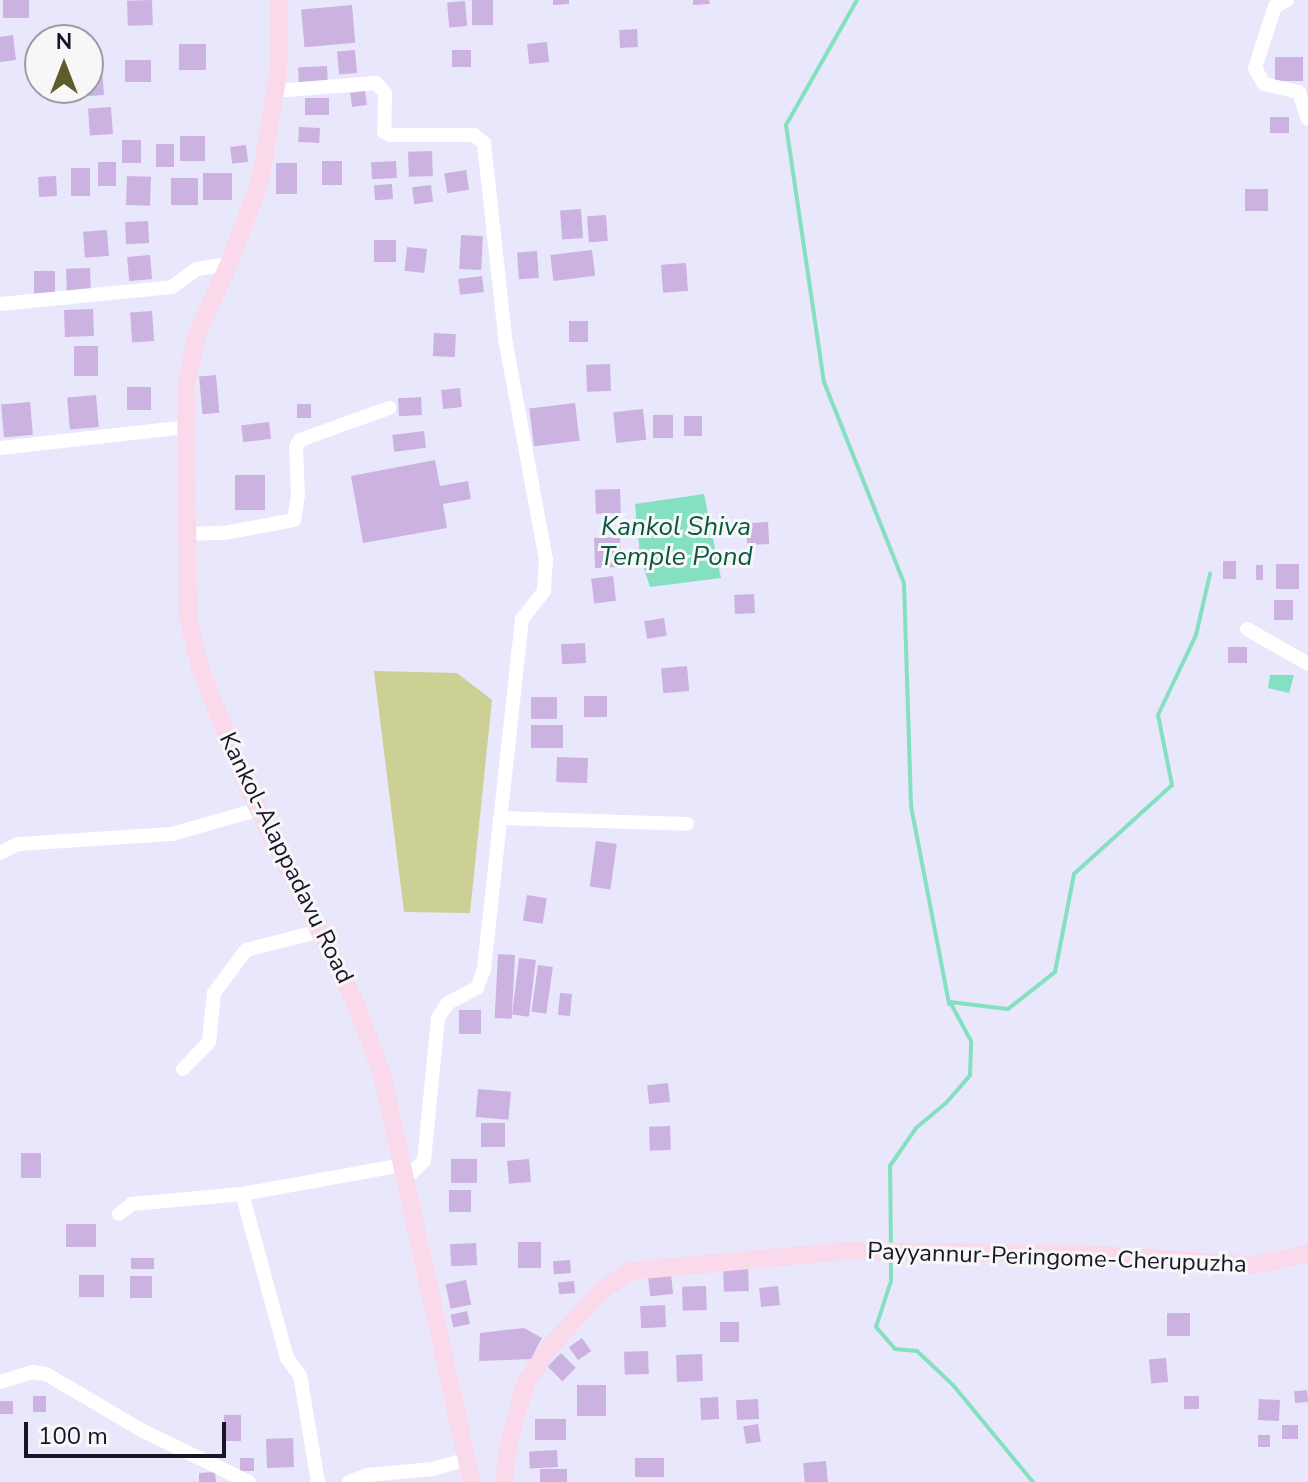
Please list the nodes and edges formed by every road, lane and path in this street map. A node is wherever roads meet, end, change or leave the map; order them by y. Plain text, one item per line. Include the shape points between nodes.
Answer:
1 (279, 0) edge
2 (1287, 0) edge
3 (275, 91) junction
4 (1308, 119) edge
5 (229, 264) junction
6 (0, 304) edge
7 (389, 408) dead end
8 (186, 427) junction
9 (0, 448) edge
10 (186, 534) junction
11 (1247, 629) dead end
12 (1308, 664) edge
13 (259, 809) junction
14 (500, 818) junction
15 (687, 824) dead end
16 (0, 853) edge
17 (320, 931) junction
18 (183, 1069) dead end
19 (404, 1172) junction
20 (242, 1194) junction
21 (119, 1214) dead end
22 (1308, 1254) edge
23 (0, 1382) edge
24 (468, 1459) junction
25 (249, 1482) edge
26 (318, 1482) edge
27 (349, 1482) edge
28 (472, 1482) edge
29 (504, 1482) edge

1 - 3 main road, Kankol-Alappadavu Road
2 - 4 street via 1275,6 1255,68 1264,84 1299,92
3 - 5 main road, Kankol-Alappadavu Road via 260,181
3 - 14 street via 376,83 385,93 384,132 474,135 484,143 506,344 546,559 544,591 522,619
5 - 6 street via 197,269 172,287
5 - 8 main road, Kankol-Alappadavu Road via 190,359
7 - 10 street via 300,440 294,520
8 - 9 street
8 - 10 main road, Kankol-Alappadavu Road
10 - 13 main road, Kankol-Alappadavu Road via 188,618 201,671
11 - 12 street
13 - 16 street via 172,834 18,844
13 - 17 main road, Kankol-Alappadavu Road
14 - 15 street
14 - 19 street via 484,969 477,988 448,1003 438,1018 424,1161
17 - 18 street via 246,950 214,993 209,1042
17 - 19 main road, Kankol-Alappadavu Road via 382,1074
19 - 20 street
19 - 24 main road, Kankol-Alappadavu Road
20 - 21 street via 132,1204
20 - 26 street via 287,1358 300,1376
22 - 29 main road, Payyannur-Peringome-Cherupuzha via 1254,1265 1084,1254 848,1251 631,1271 574,1319 526,1382
23 - 25 street via 32,1372 46,1374 145,1432
24 - 27 street
24 - 28 main road, Kankol-Alappadavu Road

